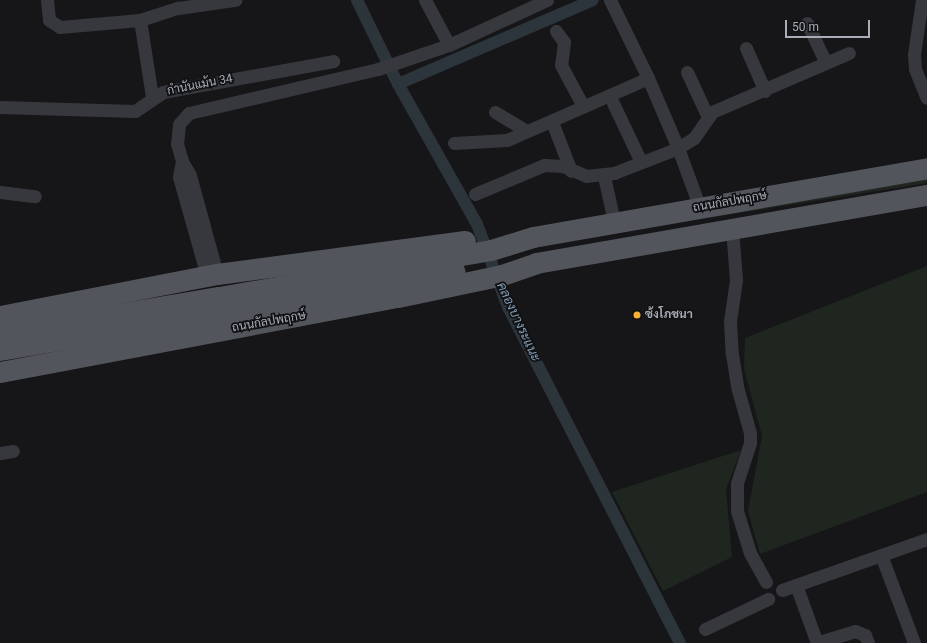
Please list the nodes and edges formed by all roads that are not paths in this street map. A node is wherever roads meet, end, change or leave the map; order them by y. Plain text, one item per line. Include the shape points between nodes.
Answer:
1 (47, 0) edge
2 (235, 0) edge
3 (425, 0) edge
4 (546, 0) edge
5 (922, 0) edge
6 (611, 2) edge
7 (530, 4) edge
8 (140, 20) junction
9 (807, 23) dead end
10 (556, 31) dead end
11 (449, 45) junction
12 (746, 48) dead end
13 (849, 53) dead end
14 (333, 61) dead end
15 (826, 63) junction
16 (687, 72) dead end
17 (648, 78) junction
18 (765, 91) junction
19 (152, 97) junction
20 (927, 98) edge
21 (613, 103) dead end
22 (583, 106) junction
23 (0, 107) edge
24 (495, 112) dead end
25 (707, 115) junction
26 (554, 127) dead end
27 (527, 130) junction
28 (454, 143) dead end
29 (678, 148) junction
30 (641, 162) junction
31 (927, 168) edge
32 (571, 171) junction
33 (604, 176) junction
34 (0, 192) edge
35 (475, 194) dead end
36 (927, 195) edge
37 (35, 196) dead end
38 (700, 208) junction
39 (614, 222) junction
40 (732, 228) junction
41 (485, 258) junction
42 (212, 276) junction
43 (220, 305) junction
44 (37, 310) junction
45 (0, 316) edge
46 (0, 334) edge
47 (0, 350) edge
48 (44, 365) junction
49 (0, 372) edge
50 (927, 539) edge
51 (881, 555) junction
52 (766, 582) junction
53 (796, 585) junction
54 (782, 590) junction
55 (768, 599) junction
56 (705, 629) dead end
57 (817, 643) edge
58 (868, 643) edge
59 (914, 643) edge

1 - 8 street via 49,20 60,27
2 - 8 street via 178,8
3 - 11 street
4 - 7 street
5 - 20 street via 914,54 915,69
6 - 17 street
7 - 11 street
8 - 19 street
9 - 15 street
10 - 22 street via 564,42 561,65
11 - 42 street via 378,69 189,113 179,124 177,132 182,161 179,177
12 - 18 street
13 - 15 street
14 - 19 street, กำนันแม้น 34 via 163,92
15 - 18 street
16 - 25 street
17 - 22 street
17 - 29 street
18 - 25 street
19 - 23 street, กำนันแม้น 34 via 135,111
21 - 30 street
22 - 27 street
24 - 27 street
25 - 29 street via 694,138
26 - 32 street
27 - 28 street via 507,140
29 - 30 street
29 - 38 street
30 - 33 street
31 - 38 main road, ถนนกัลปพฤกษ์
32 - 33 street via 586,176
32 - 35 street via 555,165 544,165
33 - 39 street
34 - 37 street
36 - 40 main road, ถนนกัลปพฤกษ์
38 - 39 main road, ถนนกัลปพฤกษ์
39 - 41 main road, ถนนกัลปพฤกษ์ via 533,237
40 - 41 main road, ถนนกัลปพฤกษ์ via 536,263
40 - 52 street via 736,280 730,321 732,354 738,390 750,432 750,443 736,483 737,511 750,553
41 - 42 main road, ถนนกัลปพฤกษ์
41 - 43 main road, ถนนกัลปพฤกษ์
41 - 48 main road, ถนนกัลปพฤกษ์
42 - 44 main road, ถนนกัลปพฤกษ์
43 - 46 main road, ถนนกัลปพฤกษ์, bridge
43 - 47 main road, ถนนกัลปพฤกษ์, bridge
44 - 45 main road, ถนนกัลปพฤกษ์
44 - 48 main road via 23,320 14,333 11,352 23,362
48 - 49 main road, ถนนกัลปพฤกษ์
50 - 51 street
51 - 53 street
51 - 59 street
52 - 54 street via 775,581
52 - 55 street via 762,590
53 - 54 street
53 - 57 street
54 - 55 street via 777,598
55 - 56 street
57 - 58 street via 855,631 865,635

